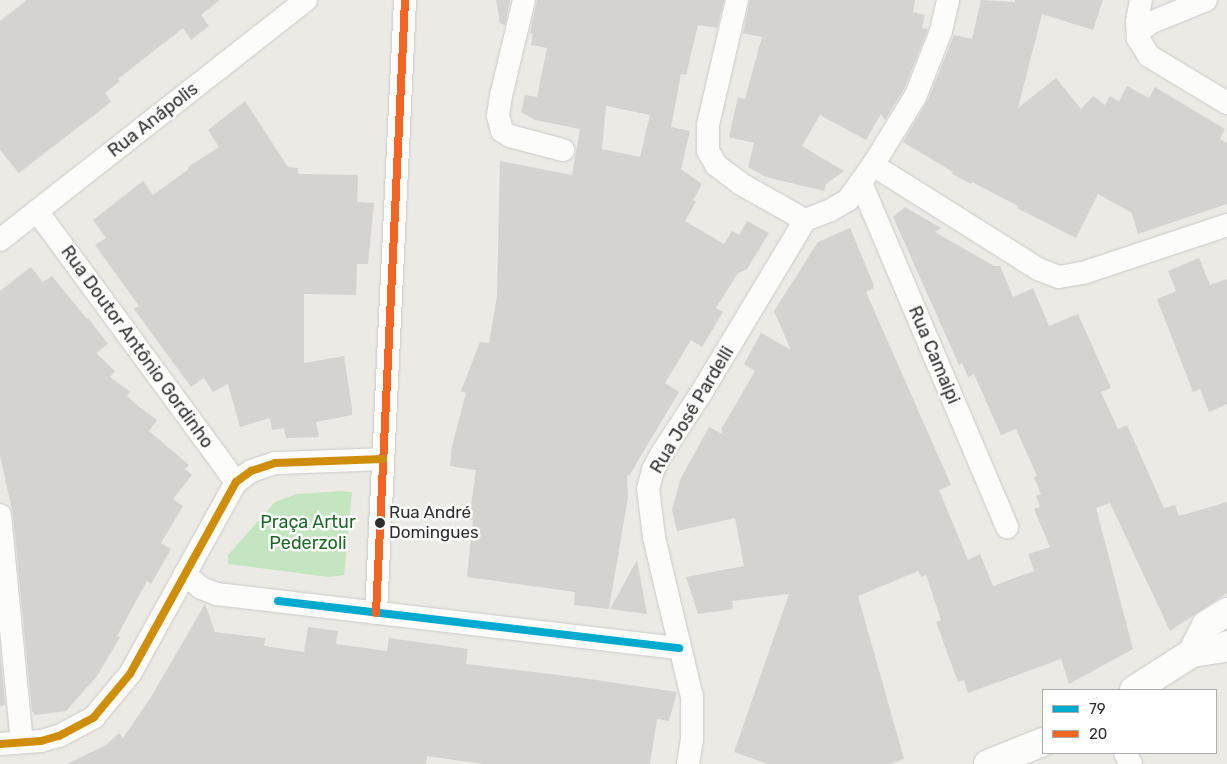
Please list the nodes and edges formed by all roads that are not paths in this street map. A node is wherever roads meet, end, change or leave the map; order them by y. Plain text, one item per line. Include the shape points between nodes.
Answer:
1 (306, 0) edge
2 (405, 0) edge
3 (524, 0) edge
4 (737, 0) edge
5 (948, 0) edge
6 (1141, 0) edge
7 (1206, 0) edge
8 (1138, 38) junction
9 (1227, 103) edge
10 (563, 150) dead end
11 (873, 165) junction
12 (861, 183) junction
13 (37, 211) junction
14 (805, 220) junction
15 (1227, 224) edge
16 (0, 240) edge
17 (383, 459) junction
18 (236, 482) junction
19 (0, 515) edge
20 (1007, 527) dead end
21 (185, 574) junction
22 (1227, 612) edge
23 (376, 613) junction
24 (1227, 645) edge
25 (679, 648) junction
26 (1192, 653) junction
27 (1136, 689) edge
28 (11, 743) edge
29 (1037, 751) edge
30 (688, 764) edge
31 (988, 764) edge

1 - 13 street, Rua Anápolis
2 - 17 street
3 - 10 street via 501,96 500,124 502,131 510,136
4 - 14 street via 708,125 708,151 716,165 741,184
5 - 11 street via 916,96
6 - 8 street
7 - 8 street via 1150,24 1141,30
8 - 9 street via 1150,56
11 - 12 street
11 - 15 street via 1038,269 1059,277 1086,272
12 - 14 street via 848,200
12 - 20 street, Rua Camaipi
13 - 16 street, Rua Anápolis
13 - 18 street, Rua Doutor Antônio Gordinho
14 - 25 street, Rua José Pardelli via 653,470 648,489 650,512
17 - 18 street via 275,463 251,471
17 - 23 street
18 - 21 street
19 - 28 street
21 - 23 street via 201,588 217,594
21 - 28 street via 130,674 94,717 59,736
22 - 26 main road via 1206,625
23 - 25 street
24 - 26 main road
25 - 30 street, Rua José Pardelli via 692,697 692,740
26 - 27 main road
29 - 31 main road

